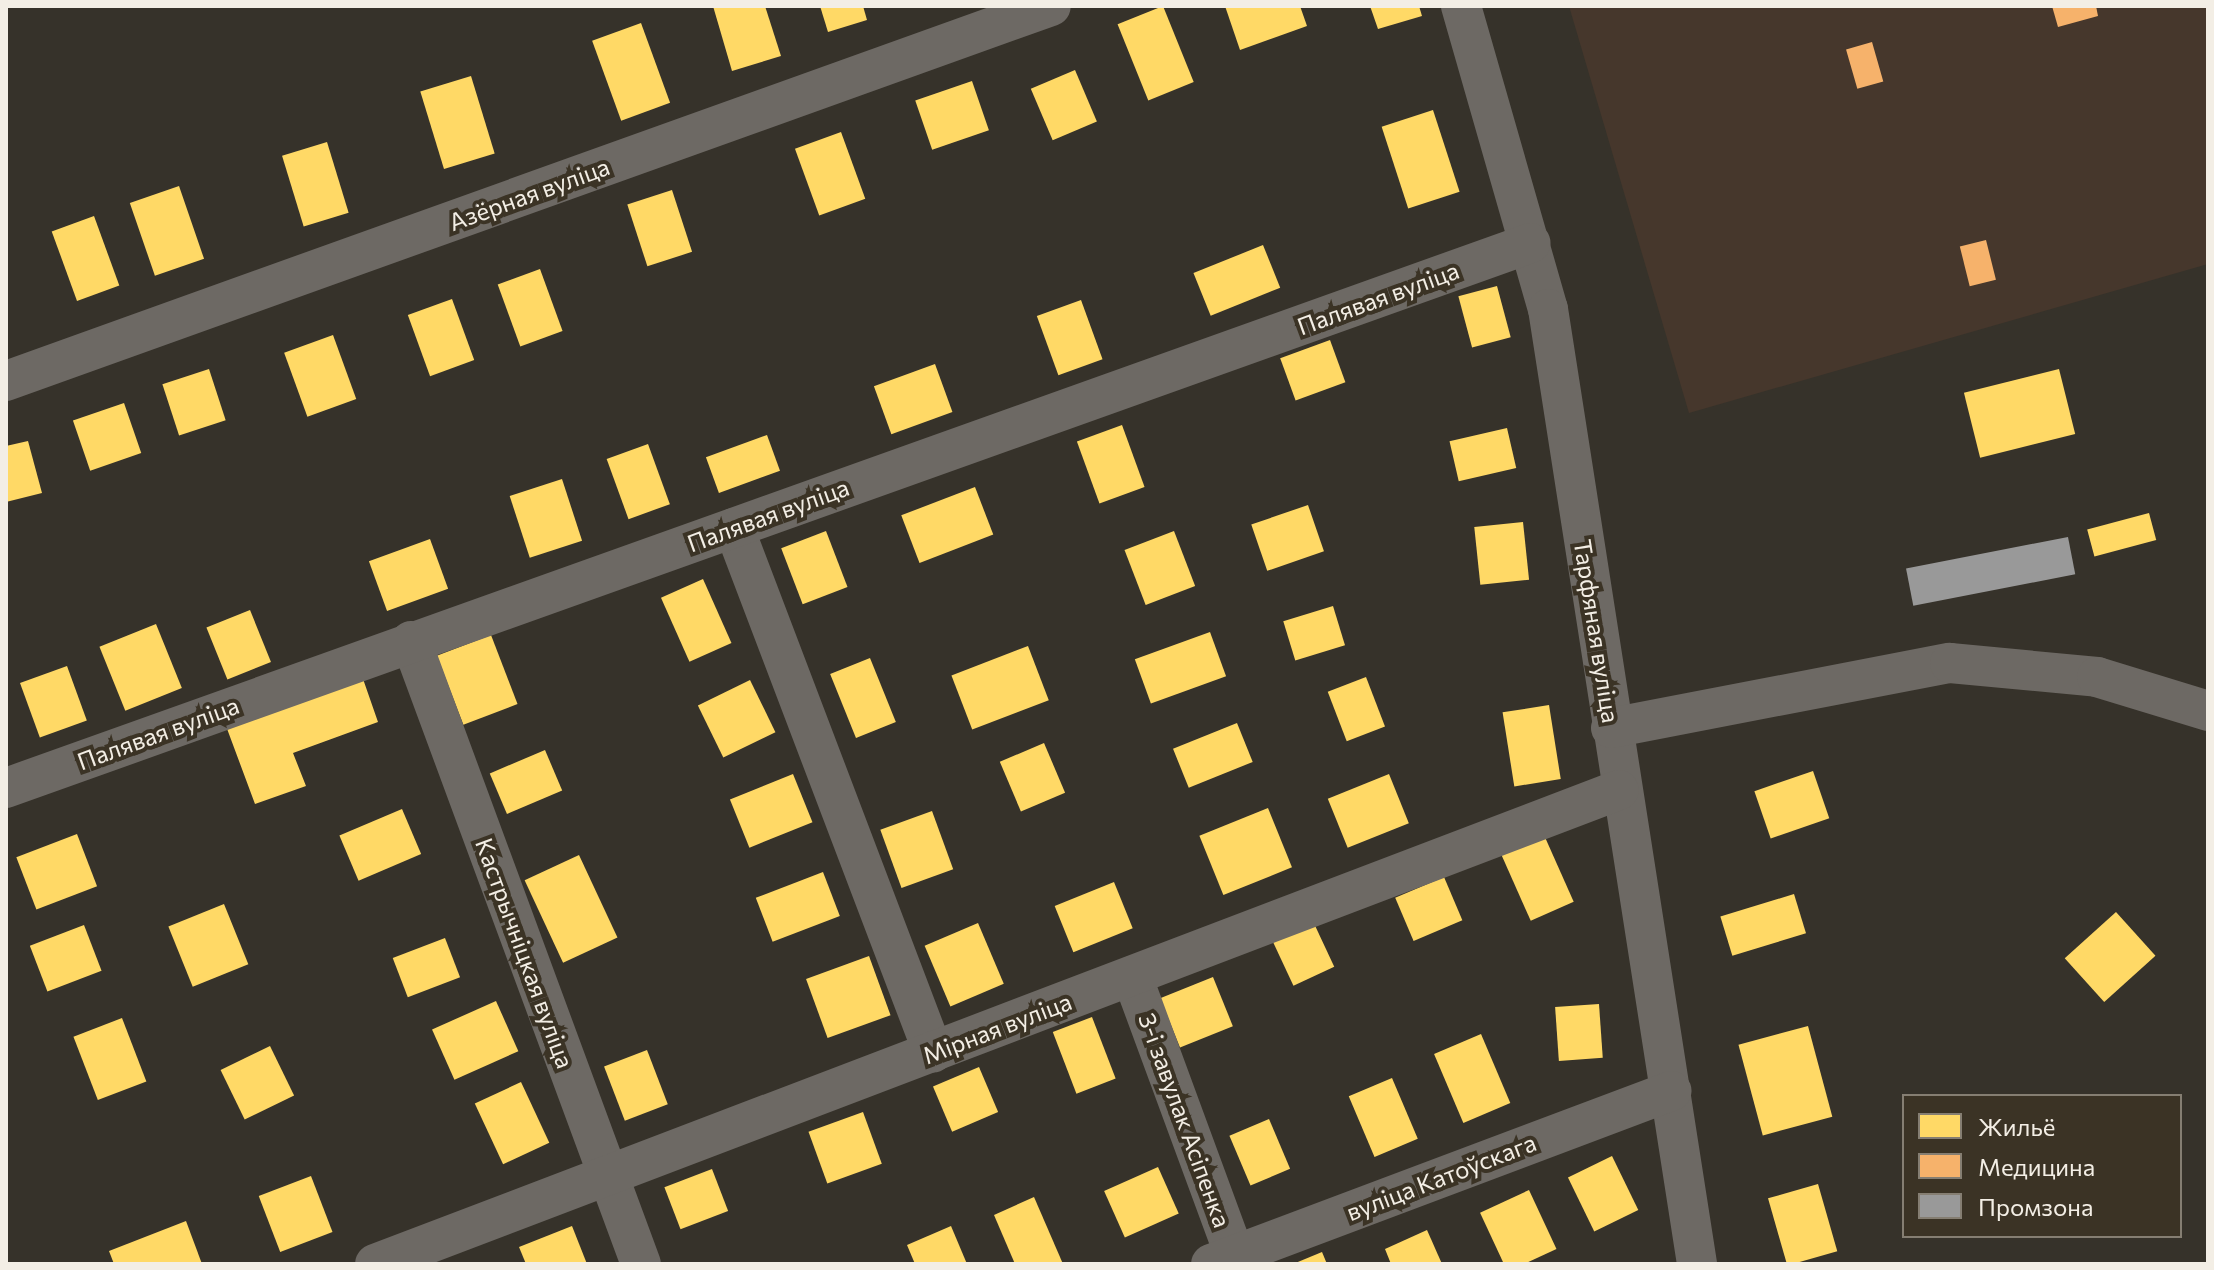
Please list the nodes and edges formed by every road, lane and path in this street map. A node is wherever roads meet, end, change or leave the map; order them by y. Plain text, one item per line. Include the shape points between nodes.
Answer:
1 (1051, 6) edge
2 (1461, 6) edge
3 (1531, 243) junction
4 (6, 381) edge
5 (734, 528) junction
6 (411, 641) junction
7 (2208, 711) edge
8 (1611, 728) junction
9 (6, 788) edge
10 (1619, 790) junction
11 (1132, 976) junction
12 (933, 1052) junction
13 (1672, 1091) junction
14 (607, 1177) junction
15 (1228, 1261) edge
16 (375, 1264) edge
17 (641, 1264) edge
18 (1697, 1264) edge

1 - 4 street, Азёрная вуліца
2 - 3 street, Тарфяная вуліца
3 - 5 street, Палявая вуліца
3 - 8 street, Тарфяная вуліца via 1550,320
5 - 6 street, Палявая вуліца
5 - 12 street
6 - 9 street, Палявая вуліца
6 - 14 street, Кастрычніцкая вуліца
7 - 8 street via 2097,677 1950,663
8 - 10 street, Тарфяная вуліца
10 - 11 street, Мірная вуліца
10 - 13 street, Тарфяная вуліца
11 - 12 street, Мірная вуліца
11 - 15 street, 3-і завулак Асіпенка
12 - 14 street, Мірная вуліца
13 - 15 street, вуліца Катоўскага
13 - 18 street, Тарфяная вуліца
14 - 16 street, Мірная вуліца
14 - 17 street, Кастрычніцкая вуліца

